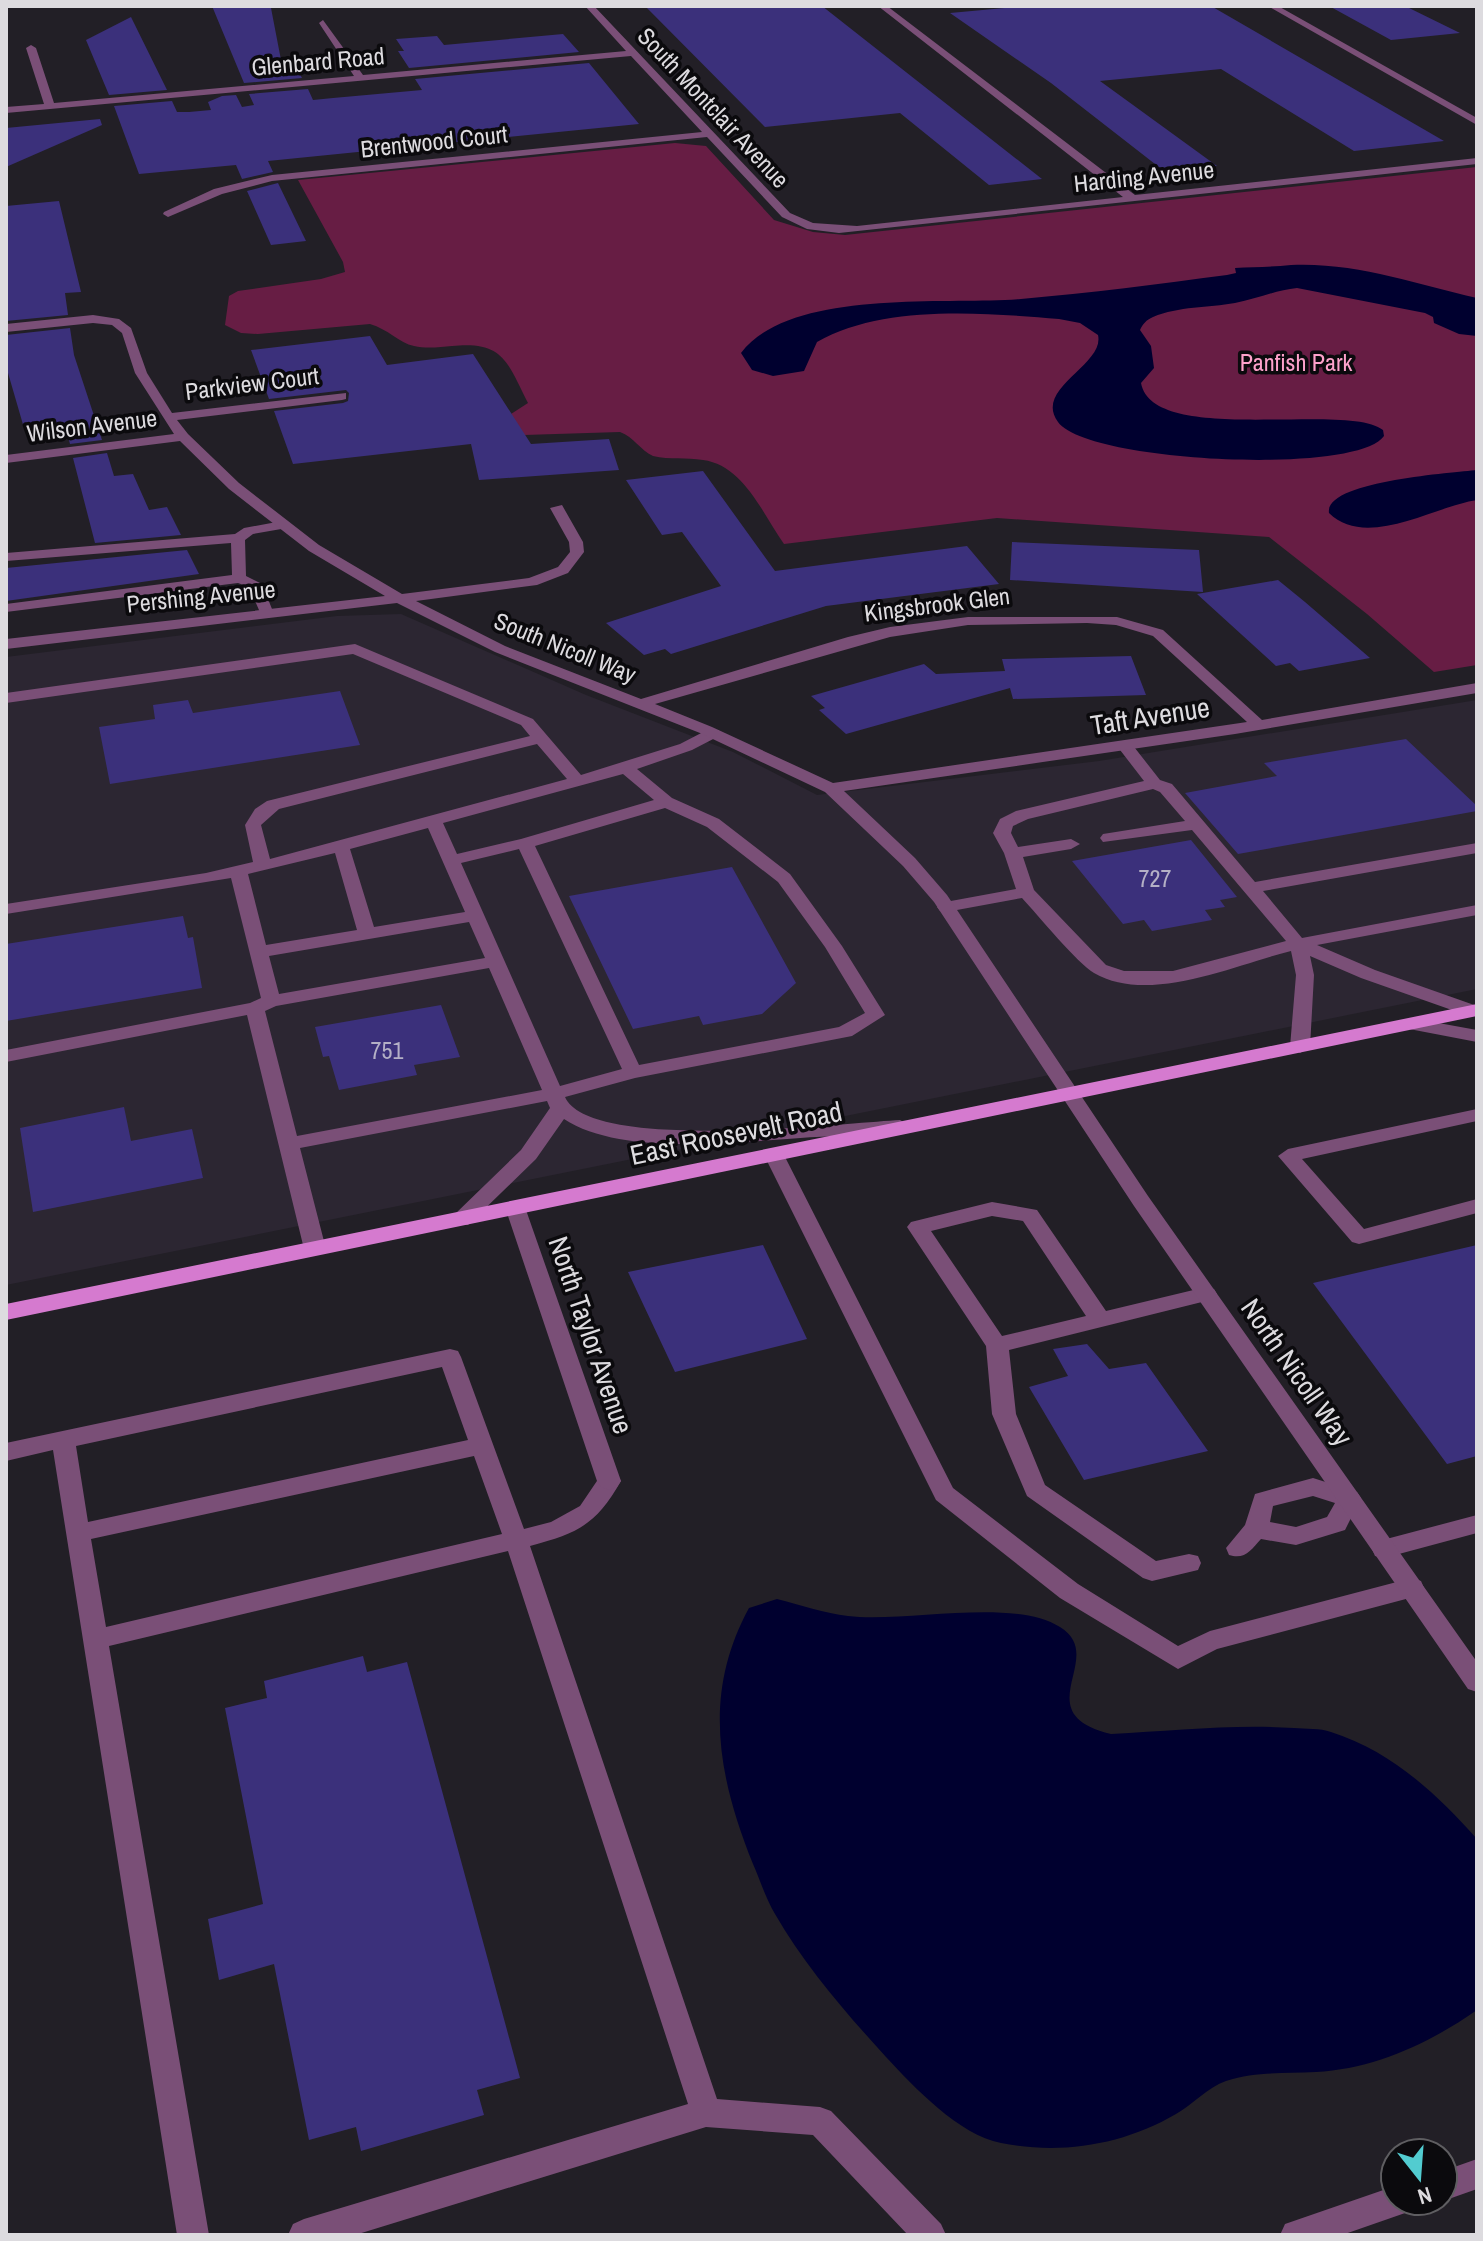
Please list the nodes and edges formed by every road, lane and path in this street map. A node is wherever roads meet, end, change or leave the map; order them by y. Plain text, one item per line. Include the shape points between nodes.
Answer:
1 (589, 6) edge
2 (882, 6) edge
3 (1272, 6) edge
4 (323, 23) dead end
5 (31, 48) dead end
6 (634, 53) junction
7 (360, 78) junction
8 (50, 106) junction
9 (6, 110) edge
10 (1477, 122) edge
11 (711, 134) junction
12 (1477, 161) edge
13 (1133, 199) junction
14 (168, 214) dead end
15 (815, 227) joint
16 (6, 328) edge
17 (342, 396) dead end
18 (168, 417) junction
19 (183, 437) junction
20 (6, 459) edge
21 (557, 508) dead end
22 (282, 525) junction
23 (238, 538) junction
24 (6, 557) edge
25 (239, 578) junction
26 (402, 600) junction
27 (6, 608) edge
28 (267, 614) junction
29 (6, 644) edge
30 (1477, 688) edge
31 (6, 698) edge
32 (640, 704) junction
33 (1259, 725) junction
34 (713, 733) junction
35 (542, 738) junction
36 (1125, 746) junction
37 (626, 768) junction
38 (578, 782) junction
39 (1154, 784) junction
40 (831, 788) junction
41 (666, 802) junction
42 (434, 822) junction
43 (1198, 824) junction
44 (1109, 838) dead end
45 (525, 843) junction
46 (1071, 844) dead end
47 (341, 846) junction
48 (1477, 848) edge
49 (1013, 853) junction
50 (451, 860) junction
51 (263, 866) junction
52 (238, 871) junction
53 (1253, 888) junction
54 (1026, 892) junction
55 (946, 907) junction
56 (6, 909) edge
57 (1477, 910) edge
58 (476, 915) junction
59 (367, 934) junction
60 (1298, 944) junction
61 (258, 952) junction
62 (494, 962) junction
63 (263, 1005) junction
64 (1475, 1011) edge
65 (1411, 1024) junction
66 (1477, 1036) edge
67 (1300, 1047) junction
68 (6, 1056) edge
69 (633, 1072) junction
70 (1070, 1094) junction
71 (557, 1101) junction
72 (1477, 1115) edge
73 (924, 1124) junction
74 (289, 1144) junction
75 (774, 1155) junction
76 (1477, 1206) edge
77 (516, 1210) junction
78 (461, 1220) junction
79 (315, 1249) junction
80 (1206, 1294) junction
81 (6, 1312) edge
82 (1099, 1318) junction
83 (997, 1345) junction
84 (63, 1440) junction
85 (482, 1446) junction
86 (6, 1452) edge
87 (1349, 1498) junction
88 (1477, 1524) edge
89 (1256, 1529) junction
90 (78, 1533) junction
91 (516, 1540) junction
92 (1238, 1548) dead end
93 (1384, 1549) junction
94 (1189, 1563) dead end
95 (1412, 1588) junction
96 (96, 1639) junction
97 (1477, 1682) edge
98 (706, 2113) junction
99 (1379, 2207) edge
100 (193, 2235) edge
101 (304, 2235) edge
102 (930, 2235) edge
103 (1296, 2235) edge

1 - 6 street, South Montclair Avenue
2 - 13 street
3 - 10 street
4 - 7 street
5 - 8 street
6 - 7 street, Glenbard Road
6 - 11 street, South Montclair Avenue
7 - 8 street, Glenbard Road
8 - 9 street, Glenbard Road
11 - 14 street, Brentwood Court via 272,178 230,186
11 - 15 street, South Montclair Avenue via 786,215
12 - 13 street, Harding Avenue
13 - 15 street, Harding Avenue via 857,229
16 - 18 street, South Nicoll Way via 93,319 115,322 127,331 141,373
17 - 18 street, Parkview Court
18 - 19 street, South Nicoll Way
19 - 20 street, Wilson Avenue
19 - 22 street, South Nicoll Way
21 - 26 street, Pershing Avenue via 577,552 563,570 532,582
22 - 23 street
22 - 26 street, South Nicoll Way
23 - 24 street
23 - 25 street
25 - 27 street
25 - 28 street via 255,584
26 - 28 street, Pershing Avenue
26 - 32 street, South Nicoll Way via 500,649
28 - 29 street, Pershing Avenue
30 - 33 street, Taft Avenue
31 - 35 street via 355,649 527,722
32 - 33 street, Kingsbrook Glen via 890,632 968,621 1087,619 1158,633
32 - 34 street, South Nicoll Way
33 - 36 street, Taft Avenue
34 - 37 street
34 - 40 street, South Nicoll Way
35 - 38 street
35 - 51 street via 273,805 253,825
36 - 39 street
36 - 40 street, Taft Avenue
37 - 38 street
37 - 41 street
38 - 42 street
39 - 43 street via 1166,788
39 - 49 street via 1022,815 1006,823 1002,833
40 - 55 street, South Nicoll Way via 909,862
41 - 45 street
41 - 69 street via 713,823 784,878 876,1015 845,1032
42 - 47 street
42 - 50 street
43 - 44 street
43 - 53 street
45 - 50 street
45 - 69 street
46 - 49 street
47 - 51 street
47 - 59 street
48 - 53 street
49 - 54 street
50 - 58 street
51 - 52 street
52 - 56 street
52 - 61 street
53 - 60 street
54 - 55 street
54 - 60 street via 1099,969 1138,980
55 - 70 street, South Nicoll Way
57 - 60 street
58 - 59 street
58 - 62 street
59 - 61 street
60 - 64 street
60 - 67 street via 1305,975
61 - 63 street
62 - 63 street
62 - 71 street
63 - 68 street
63 - 74 street
64 - 65 main road, East Roosevelt Road
65 - 66 street
65 - 67 main road, East Roosevelt Road
67 - 70 main road, East Roosevelt Road
69 - 71 street
70 - 73 main road, East Roosevelt Road
70 - 80 street, North Nicoll Way
71 - 73 street via 586,1125 641,1136
71 - 74 street
71 - 78 street via 548,1132
72 - 76 street via 1288,1156 1359,1237
73 - 75 main road, East Roosevelt Road
74 - 79 street
75 - 77 main road, East Roosevelt Road
75 - 95 street via 944,1494 1069,1591 1178,1659 1210,1641
77 - 78 main road, East Roosevelt Road
77 - 91 street, North Taylor Avenue via 609,1481 588,1512 558,1529
78 - 79 main road, East Roosevelt Road
79 - 81 main road, East Roosevelt Road
80 - 82 street
80 - 87 street, North Nicoll Way
82 - 83 street
82 - 83 street via 1030,1215 992,1209 918,1227
83 - 94 street via 1004,1414 1035,1490 1152,1571
84 - 85 street via 450,1357
84 - 86 street
84 - 90 street
85 - 90 street
85 - 91 street
87 - 89 street via 1336,1524 1296,1536
87 - 89 street via 1313,1487 1263,1500
87 - 93 street, North Nicoll Way
88 - 93 street
89 - 92 street
90 - 96 street
91 - 96 street
91 - 98 street
93 - 95 street, North Nicoll Way
95 - 97 street, North Nicoll Way
96 - 100 street
98 - 101 street
98 - 102 street via 820,2121
99 - 103 street

